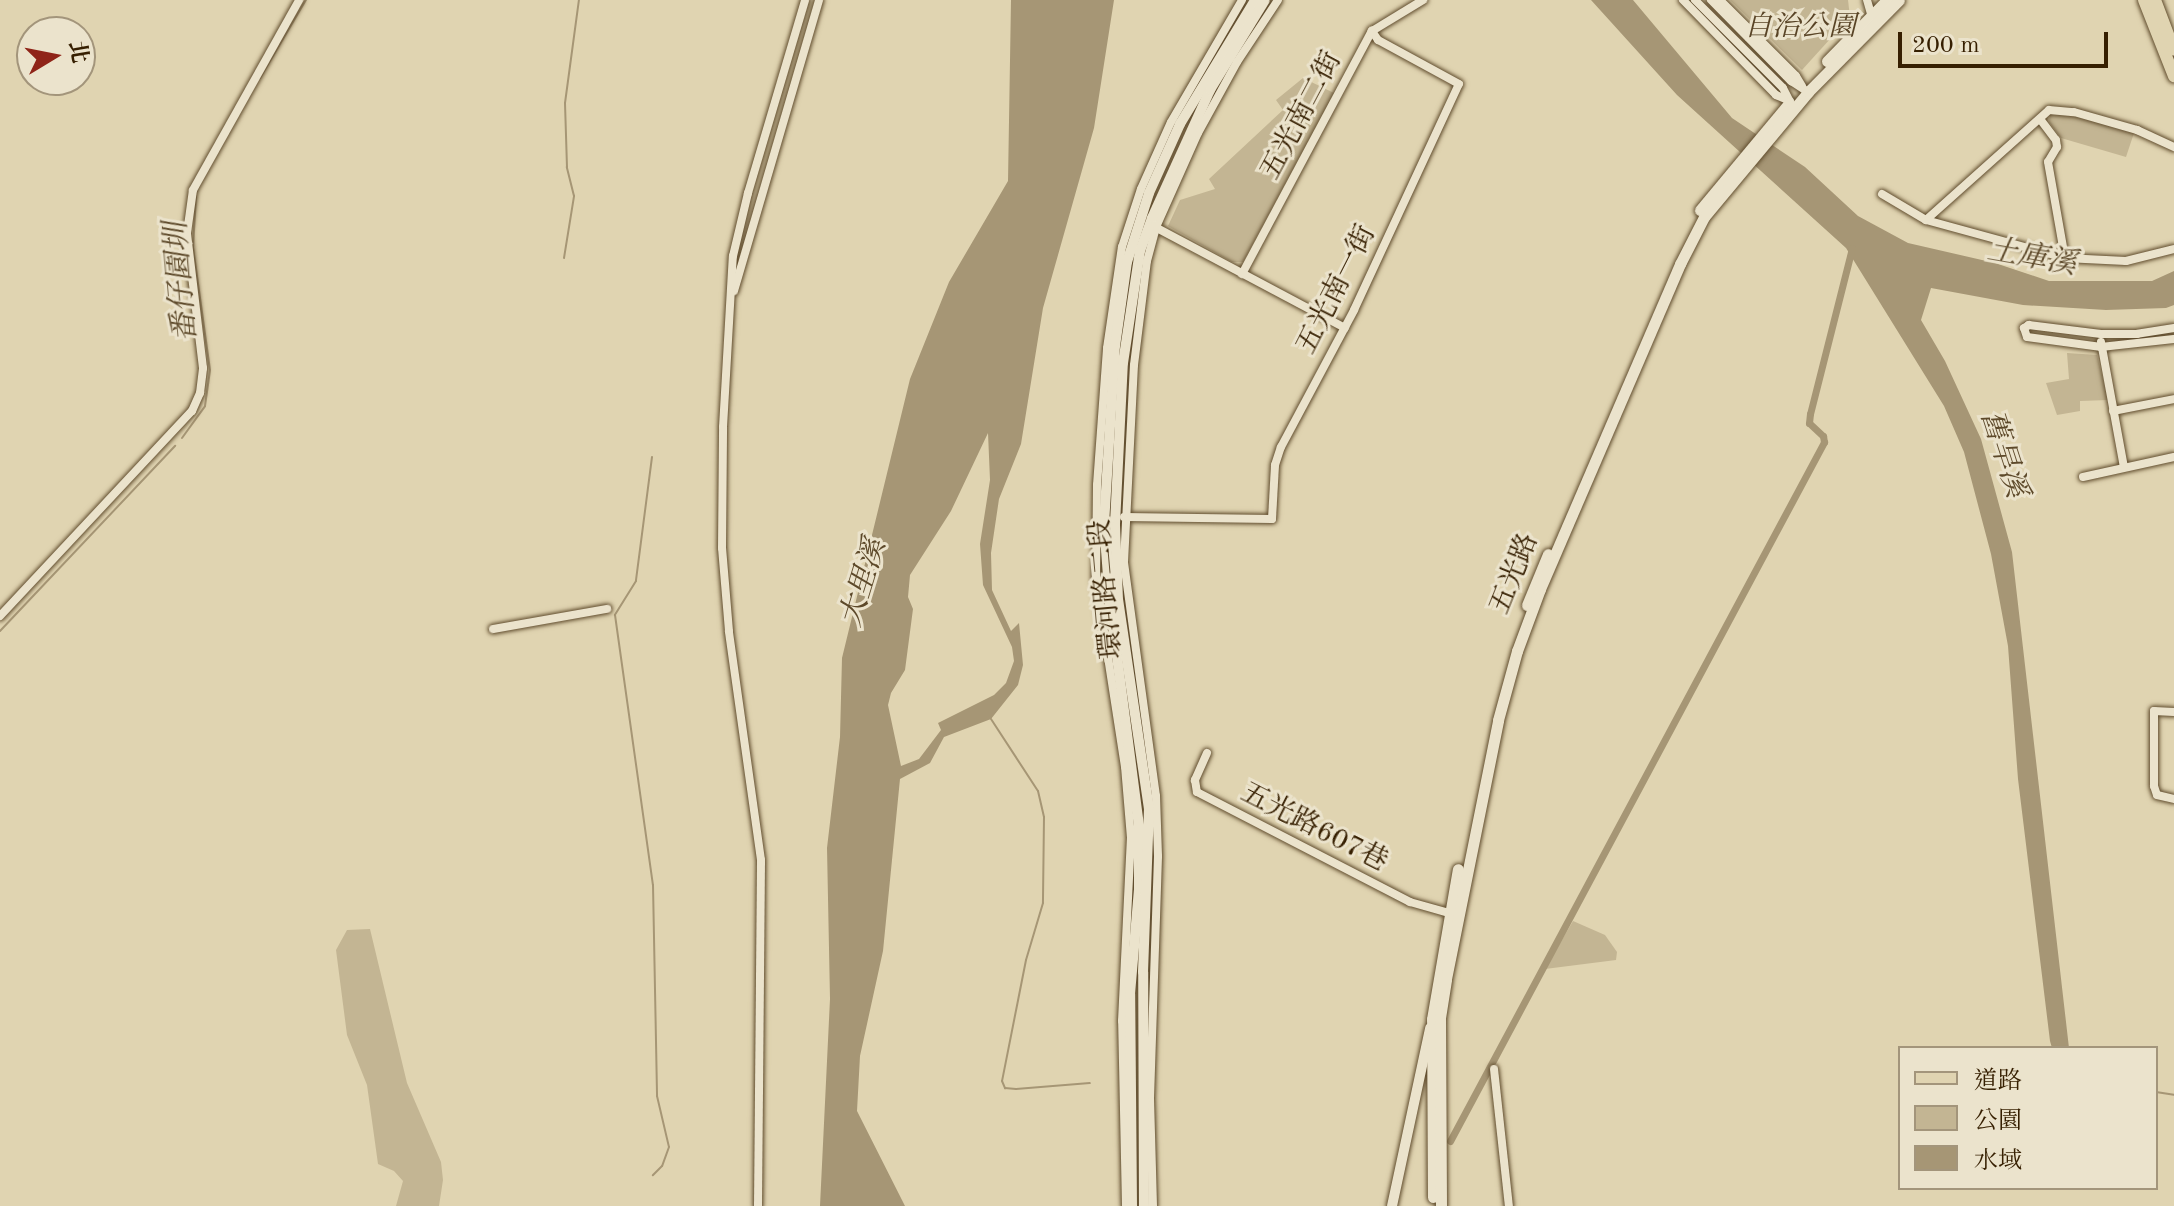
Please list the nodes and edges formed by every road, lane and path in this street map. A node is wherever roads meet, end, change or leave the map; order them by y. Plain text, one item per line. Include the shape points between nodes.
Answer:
1 (299, 0) edge
2 (805, 0) edge
3 (819, 0) edge
4 (1242, 0) edge
5 (1255, 0) edge
6 (1265, 0) edge
7 (1278, 0) edge
8 (1423, 0) edge
9 (1683, 0) edge
10 (1695, 0) edge
11 (1711, 0) edge
12 (1720, 0) edge
13 (1867, 0) edge
14 (1887, 0) edge
15 (1899, 0) edge
16 (2144, 0) edge
17 (2155, 0) edge
18 (1872, 18) junction
19 (1372, 31) junction
20 (2174, 50) edge
21 (1224, 56) junction
22 (2174, 76) edge
23 (1805, 90) junction
24 (1793, 104) junction
25 (2040, 119) junction
26 (2174, 147) edge
27 (1728, 180) junction
28 (1882, 194) dead end
29 (1926, 220) junction
30 (1143, 224) junction
31 (2174, 249) edge
32 (2065, 258) junction
33 (1242, 274) junction
34 (731, 303) junction
35 (1345, 328) junction
36 (2174, 328) edge
37 (2101, 334) junction
38 (2174, 339) edge
39 (2101, 347) junction
40 (2174, 399) edge
41 (2113, 411) junction
42 (2174, 457) edge
43 (2124, 467) junction
44 (2083, 477) dead end
45 (1124, 517) junction
46 (607, 609) dead end
47 (0, 616) edge
48 (493, 629) dead end
49 (2174, 712) edge
50 (1207, 753) dead end
51 (2174, 799) edge
52 (1449, 913) junction
53 (1140, 926) junction
54 (1137, 972) junction
55 (1436, 1018) junction
56 (1494, 1069) dead end
57 (758, 1206) edge
58 (1126, 1206) edge
59 (1132, 1206) edge
60 (1144, 1206) edge
61 (1153, 1206) edge
62 (1392, 1206) edge
63 (1433, 1206) edge
64 (1441, 1206) edge
65 (1509, 1206) edge

1 - 47 street via 193,190 187,233 203,368 192,411
2 - 34 street via 748,193 733,256
3 - 34 street
4 - 30 street, 環河路二段 via 1166,130
5 - 21 street
6 - 21 street
7 - 30 street, 環河路二段
8 - 19 street, 五光南二街
9 - 24 street via 1773,92
10 - 24 street
11 - 23 street
12 - 23 street
13 - 18 street
14 - 18 main road
15 - 18 main road
16 - 22 main road
17 - 20 main road
18 - 23 main road
19 - 33 street, 五光南二街
19 - 35 street, 五光南一街 via 1378,40 1459,84
21 - 30 street, 環河路二段
23 - 24 main road
24 - 27 main road
25 - 26 street via 2049,110 2074,112
25 - 29 street
25 - 32 street via 2056,140 2048,162
27 - 52 main road, 五光路 via 1685,236 1533,586 1491,717
27 - 55 main road, 五光路 via 1680,264 1517,651
28 - 29 street
29 - 32 street
30 - 33 street
30 - 45 street, 環河路二段 via 1147,261
30 - 53 street, 環河路二段 via 1123,363 1115,524 1118,600 1149,809
30 - 53 street, 環河路二段 via 1122,247 1107,348 1096,523 1096,580 1125,767
31 - 32 street via 2126,261
33 - 35 street
34 - 57 street via 722,437 722,548 761,860
35 - 45 street, 五光南一街 via 1278,453 1272,519
36 - 37 street
37 - 39 street
37 - 39 street via 2024,328 2027,337
38 - 39 street
39 - 41 street
40 - 41 street
41 - 43 street
42 - 43 street
43 - 44 street
45 - 53 street, 環河路二段 via 1126,599 1156,796 1158,856
46 - 48 street
49 - 51 street via 2154,711 2154,786 2157,795
50 - 52 street, 五光路607巷 via 1195,780 1197,792 1410,902
52 - 55 main road, 五光路
53 - 54 street, 環河路二段
53 - 54 street, 環河路二段
54 - 58 street, 環河路二段
54 - 59 street, 環河路二段
54 - 60 street, 環河路二段
54 - 61 street, 環河路二段
55 - 62 street, 五光路
55 - 63 main road, 五光路
55 - 64 main road, 五光路
56 - 65 street

